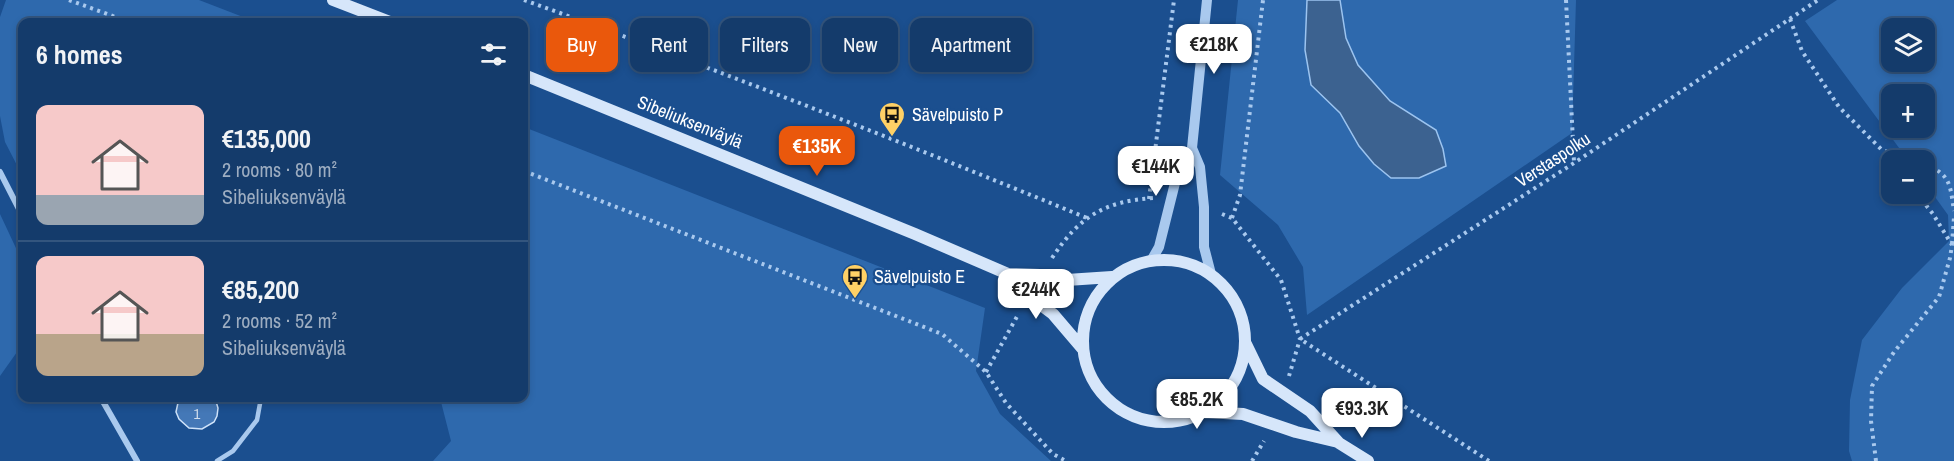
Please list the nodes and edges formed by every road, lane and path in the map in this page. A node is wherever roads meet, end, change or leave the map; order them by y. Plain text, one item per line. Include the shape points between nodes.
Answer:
1 (71, 0) edge
2 (333, 0) edge
3 (524, 0) edge
4 (1174, 0) edge
5 (1207, 0) edge
6 (1263, 0) edge
7 (1566, 0) edge
8 (1818, 0) edge
9 (118, 18) edge
10 (380, 18) edge
11 (1789, 19) junction
12 (528, 77) edge
13 (1192, 148) junction
14 (1883, 150) edge
15 (1574, 163) junction
16 (1935, 168) edge
17 (0, 172) edge
18 (528, 173) edge
19 (1149, 199) dead end
20 (1925, 204) edge
21 (18, 207) edge
22 (1954, 211) edge
23 (1087, 218) dead end
24 (1954, 218) edge
25 (1952, 245) junction
26 (1151, 261) junction
27 (1008, 274) junction
28 (1211, 274) junction
29 (1112, 277) junction
30 (1300, 339) junction
31 (1246, 344) junction
32 (1082, 348) junction
33 (1284, 393) junction
34 (103, 402) edge
35 (260, 402) edge
36 (1204, 412) junction
37 (1275, 425) junction
38 (1340, 443) junction
39 (137, 461) edge
40 (217, 461) edge
41 (1066, 461) edge
42 (1252, 461) edge
43 (1368, 461) edge
44 (1489, 461) edge
45 (1876, 461) edge

1 - 9 path
2 - 10 main road
3 - 23 path via 892,138
4 - 19 path
5 - 13 street
6 - 30 path via 1240,195 1232,218 1281,280
7 - 15 path
8 - 11 path, Verstaspolku
11 - 14 path via 1802,51 1839,107
11 - 15 path, Verstaspolku
12 - 27 main road, Sibeliuksenväylä
13 - 26 street via 1176,179 1159,247
13 - 28 street via 1200,166 1204,247
15 - 30 path, Verstaspolku
16 - 22 path via 1949,180
17 - 21 street
18 - 41 path via 942,334 986,372 1006,403 1053,454
20 - 25 path
24 - 25 path
25 - 45 path via 1939,297 1872,386
26 - 28 main road via 1188,262
26 - 29 main road via 1135,264
27 - 29 main road, Sibeliuksenväylä via 1067,280
27 - 32 main road, Sibeliuksenväylä via 1053,314
28 - 31 main road via 1230,292 1242,316
29 - 32 main road via 1094,297 1084,322
30 - 33 path
30 - 44 path
31 - 33 main road via 1263,379
31 - 36 main road via 1240,371 1226,394
32 - 36 main road via 1089,374 1103,396 1124,413 1150,422 1178,422
33 - 38 main road via 1310,411
34 - 39 street
35 - 40 lane via 257,420 233,451
36 - 37 main road via 1243,414
37 - 38 main road
37 - 42 path
38 - 43 main road

